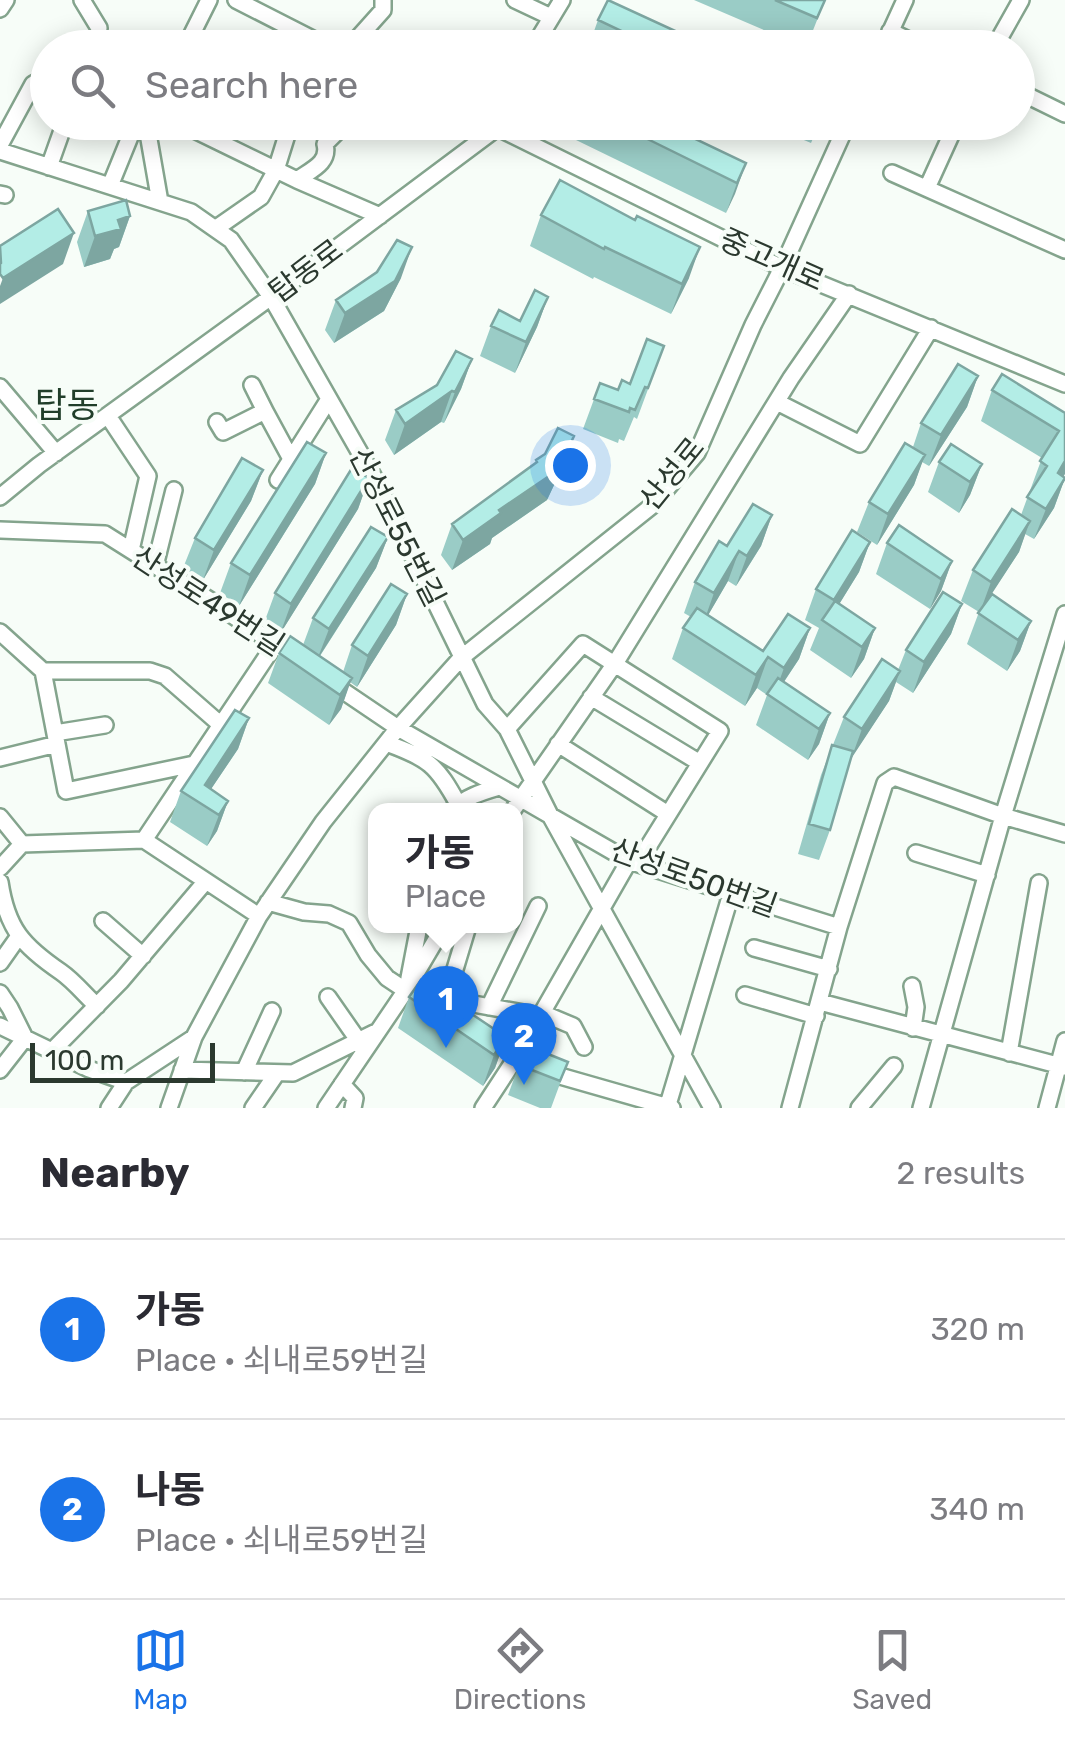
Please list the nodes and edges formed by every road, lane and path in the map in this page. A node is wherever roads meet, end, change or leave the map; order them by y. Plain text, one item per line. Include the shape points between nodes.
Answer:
1 (6, 0) edge
2 (82, 0) edge
3 (209, 0) edge
4 (236, 0) edge
5 (383, 0) edge
6 (515, 0) edge
7 (562, 0) edge
8 (905, 0) edge
9 (1022, 0) edge
10 (0, 9) edge
11 (552, 17) junction
12 (99, 30) edge
13 (194, 30) edge
14 (295, 30) edge
15 (365, 30) edge
16 (544, 30) edge
17 (890, 30) edge
18 (1004, 30) edge
19 (30, 90) edge
20 (1035, 99) edge
21 (1065, 114) edge
22 (58, 140) edge
23 (129, 140) edge
24 (149, 140) edge
25 (215, 140) edge
26 (285, 140) edge
27 (329, 140) edge
28 (474, 140) edge
29 (526, 140) edge
30 (840, 140) edge
31 (949, 140) edge
32 (0, 148) edge
33 (49, 166) junction
34 (276, 170) junction
35 (892, 173) dead end
36 (296, 180) junction
37 (110, 186) junction
38 (927, 188) junction
39 (160, 202) junction
40 (380, 216) junction
41 (214, 228) junction
42 (1065, 250) edge
43 (782, 268) junction
44 (848, 294) junction
45 (271, 297) junction
46 (931, 328) junction
47 (1065, 384) edge
48 (252, 385) dead end
49 (0, 387) edge
50 (330, 399) junction
51 (777, 402) junction
52 (265, 411) junction
53 (108, 416) junction
54 (220, 427) dead end
55 (56, 453) junction
56 (291, 459) junction
57 (278, 480) edge
58 (174, 490) dead end
59 (0, 498) edge
60 (0, 530) edge
61 (130, 550) junction
62 (155, 566) junction
63 (1065, 614) edge
64 (0, 632) edge
65 (275, 644) junction
66 (461, 658) junction
67 (306, 665) edge
68 (614, 665) junction
69 (43, 671) junction
70 (321, 676) edge
71 (591, 698) junction
72 (106, 725) dead end
73 (221, 725) junction
74 (398, 728) junction
75 (508, 729) junction
76 (56, 738) junction
77 (386, 743) junction
78 (558, 744) junction
79 (0, 758) edge
80 (700, 763) junction
81 (194, 764) junction
82 (533, 780) junction
83 (499, 787) junction
84 (454, 803) edge
85 (462, 803) edge
86 (514, 803) edge
87 (517, 803) edge
88 (523, 807) edge
89 (668, 814) junction
90 (0, 816) edge
91 (1004, 816) junction
92 (551, 817) junction
93 (1065, 834) edge
94 (144, 840) junction
95 (22, 844) junction
96 (916, 853) dead end
97 (629, 862) junction
98 (0, 868) edge
99 (986, 875) junction
100 (206, 881) junction
101 (0, 882) edge
102 (1039, 883) dead end
103 (730, 894) junction
104 (538, 906) dead end
105 (602, 908) junction
106 (263, 909) junction
107 (103, 921) dead end
108 (839, 926) junction
109 (418, 933) edge
110 (440, 933) edge
111 (466, 933) edge
112 (19, 936) junction
113 (754, 948) dead end
114 (143, 956) junction
115 (0, 962) edge
116 (828, 968) junction
117 (912, 986) dead end
118 (406, 988) junction
119 (0, 994) edge
120 (744, 995) dead end
121 (328, 996) dead end
122 (441, 1004) junction
123 (97, 1006) junction
124 (488, 1007) junction
125 (818, 1009) junction
126 (272, 1011) dead end
127 (541, 1015) junction
128 (453, 1020) edge
129 (0, 1026) edge
130 (913, 1028) junction
131 (376, 1032) junction
132 (942, 1035) junction
133 (194, 1037) junction
134 (25, 1038) junction
135 (358, 1040) junction
136 (1065, 1042) edge
137 (584, 1047) dead end
138 (499, 1050) edge
139 (52, 1051) junction
140 (1009, 1053) junction
141 (684, 1056) junction
142 (515, 1060) junction
143 (894, 1066) dead end
144 (1062, 1066) edge
145 (0, 1070) edge
146 (182, 1070) junction
147 (244, 1072) junction
148 (278, 1072) junction
149 (126, 1082) junction
150 (342, 1084) junction
151 (613, 1100) edge
152 (109, 1108) edge
153 (169, 1108) edge
154 (254, 1108) edge
155 (326, 1108) edge
156 (353, 1108) edge
157 (483, 1108) edge
158 (669, 1108) edge
159 (712, 1108) edge
160 (790, 1108) edge
161 (859, 1108) edge
162 (921, 1108) edge
163 (1047, 1108) edge

1 - 10 street
2 - 12 street
3 - 13 street
4 - 14 street
5 - 15 street
6 - 11 street
7 - 11 street
8 - 17 street
9 - 18 street
11 - 16 street
19 - 32 street
20 - 21 street
22 - 33 street
23 - 37 street
24 - 39 street
25 - 34 street
26 - 34 street
27 - 36 street via 325,160
28 - 40 street, 탑동로
29 - 43 street, 중고개로
30 - 43 street, 산성로
31 - 38 street
32 - 33 street, 산성로55번길
33 - 37 street, 산성로55번길
34 - 36 street
34 - 41 street via 260,197
35 - 38 street
36 - 40 street
37 - 39 street, 산성로55번길
38 - 42 street
39 - 41 street, 산성로55번길
40 - 45 street, 탑동로
41 - 45 street, 산성로55번길
43 - 44 street, 중고개로
43 - 66 street, 산성로 via 697,452 653,505
44 - 46 street, 중고개로
44 - 51 street
45 - 50 street, 산성로55번길
45 - 53 street, 탑동로
46 - 47 street, 중고개로
46 - 51 street via 860,444
48 - 52 street
49 - 55 street
50 - 56 street, 산성로55번길
50 - 66 street, 산성로55번길
51 - 68 street
52 - 54 street
52 - 56 street
53 - 55 street, 탑동로
53 - 61 street via 148,476
55 - 59 street, 탑동로
56 - 57 street, 산성로55번길
58 - 62 street
60 - 61 street, 산성로49번길 via 105,534
61 - 62 street, 산성로49번길
62 - 65 street, 산성로49번길
63 - 91 street
64 - 69 street
65 - 67 street, 산성로49번길
65 - 73 street
66 - 74 street, 산성로
66 - 75 street, 산성로55번길 via 485,704
68 - 71 street
68 - 75 street via 583,644
68 - 80 street via 720,732
69 - 73 street via 150,671
69 - 76 street
70 - 74 street
71 - 78 street
71 - 80 street
72 - 76 street
73 - 81 street
74 - 77 street, 산성로
74 - 83 street, 산성로50번길
75 - 82 street, 산성로55번길
76 - 79 street
76 - 81 street via 66,791
77 - 84 street via 420,755 445,779
77 - 106 street, 산성로
78 - 82 street
78 - 89 street
80 - 89 street
81 - 94 street
82 - 87 street
82 - 92 street, 산성로55번길
83 - 85 street
83 - 86 street, 산성로50번길
88 - 92 street, 산성로50번길
89 - 97 street via 643,855
90 - 95 street
91 - 93 street
91 - 99 street
91 - 108 street via 894,777 885,783
92 - 97 street, 산성로50번길
92 - 105 street, 산성로55번길
94 - 95 street
94 - 100 street
95 - 98 street
96 - 99 street
97 - 103 street, 산성로50번길
97 - 105 street
99 - 132 street
100 - 106 street
100 - 114 street
101 - 112 street
102 - 140 street
103 - 108 street, 산성로50번길
103 - 141 street
104 - 124 street
105 - 127 street
105 - 141 street, 산성로55번길
106 - 118 street via 328,914 349,923 387,978
106 - 133 street, 산성로
107 - 114 street
108 - 116 street
109 - 118 street
110 - 118 street
111 - 122 street
112 - 115 street
112 - 123 street
113 - 116 street
114 - 123 street
116 - 125 street
117 - 130 street
118 - 122 street
118 - 131 street
119 - 134 street
120 - 125 street
121 - 135 street
122 - 124 street
122 - 128 street
123 - 139 street
124 - 127 street
125 - 130 street
125 - 160 street
126 - 147 street
127 - 137 street via 572,1026
127 - 142 street
129 - 134 street
130 - 132 street
131 - 135 street
131 - 150 street
132 - 140 street
132 - 162 street
133 - 146 street, 산성로
133 - 149 street
134 - 139 street
134 - 145 street
135 - 148 street via 293,1073
136 - 144 street
138 - 142 street
139 - 149 street
140 - 144 street
141 - 158 street
141 - 159 street, 산성로55번길
142 - 151 street
142 - 157 street
143 - 161 street
144 - 163 street
146 - 147 street
146 - 153 street, 산성로
147 - 148 street
148 - 154 street
149 - 152 street
150 - 155 street
150 - 156 street via 354,1098
151 - 158 street

